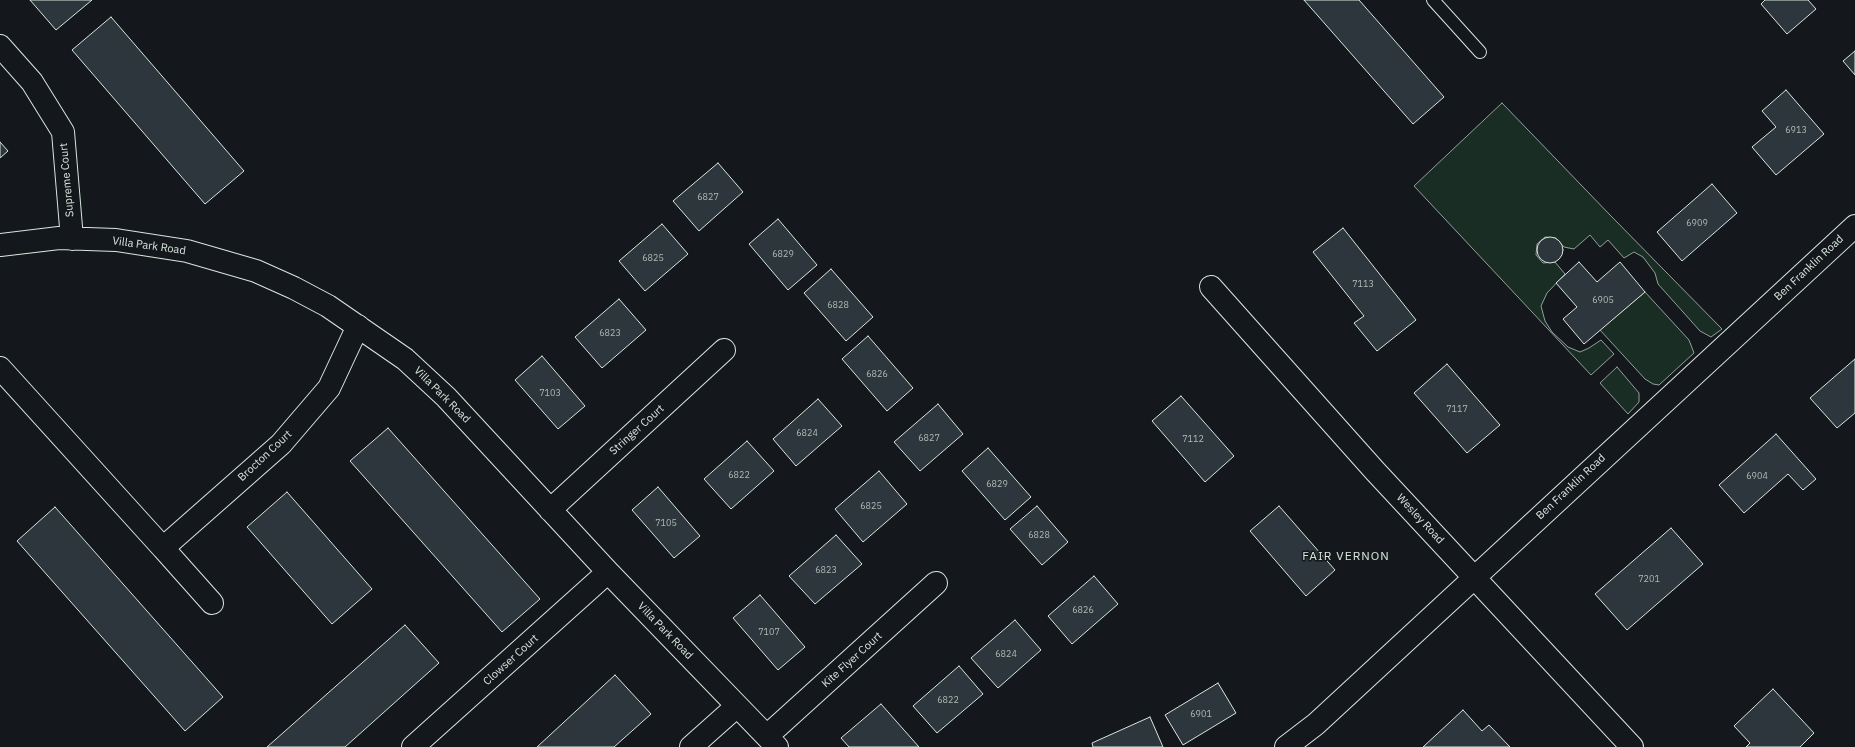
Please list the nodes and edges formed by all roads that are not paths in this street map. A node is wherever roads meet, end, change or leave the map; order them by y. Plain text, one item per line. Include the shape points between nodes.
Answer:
1 (1432, 0) edge
2 (0, 46) edge
3 (1480, 52) dead end
4 (1855, 226) edge
5 (72, 238) junction
6 (0, 245) edge
7 (1211, 287) dead end
8 (358, 326) junction
9 (724, 350) dead end
10 (0, 368) edge
11 (550, 510) junction
12 (163, 548) junction
13 (608, 572) junction
14 (1474, 577) junction
15 (936, 583) dead end
16 (212, 603) dead end
17 (737, 706) junction
18 (772, 741) edge
19 (413, 747) edge
20 (691, 747) edge
21 (1286, 747) edge
22 (1632, 747) edge

1 - 3 lane
2 - 5 street, Supreme Court via 32,82 63,132
4 - 14 street, Ben Franklin Road
5 - 6 street, Villa Park Road
5 - 8 street, Villa Park Road via 116,240 187,251 256,271 328,306
7 - 14 street, Wesley Road via 1375,471
8 - 11 street, Villa Park Road via 405,359 446,397
8 - 12 street, Brocton Court via 329,388 281,444
9 - 11 street, Stringer Court
10 - 12 street
11 - 13 street, Villa Park Road
12 - 16 street
13 - 17 street, Villa Park Road
13 - 19 street, Clowser Court
14 - 21 street, Ben Franklin Road via 1316,724
14 - 22 street, Wesley Road
15 - 18 street, Kite Flyer Court
17 - 18 street, Villa Park Road
17 - 20 street

